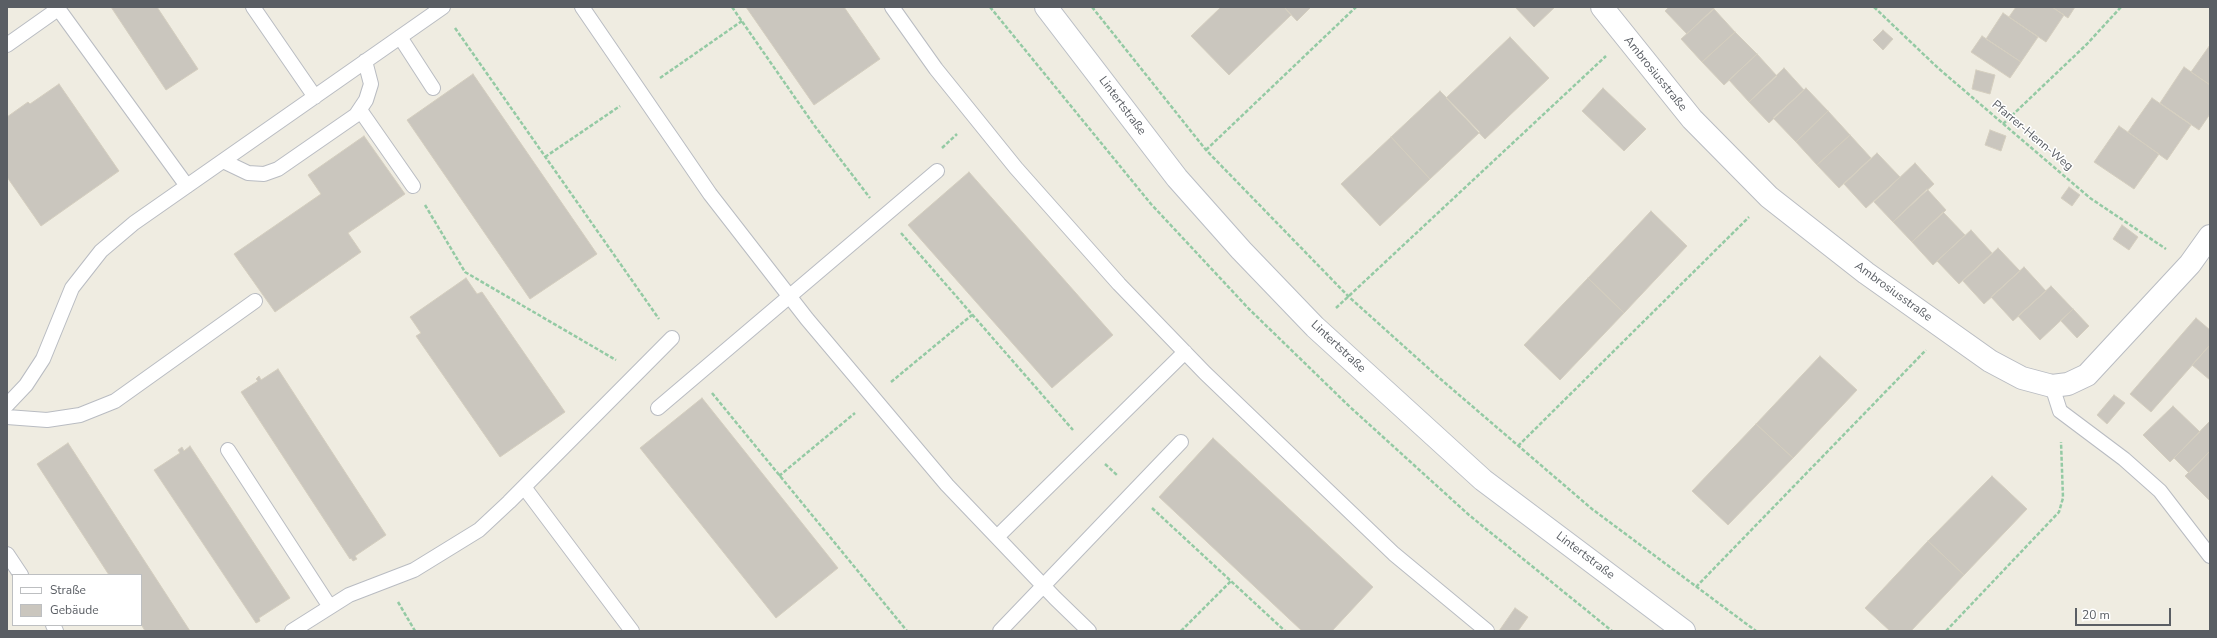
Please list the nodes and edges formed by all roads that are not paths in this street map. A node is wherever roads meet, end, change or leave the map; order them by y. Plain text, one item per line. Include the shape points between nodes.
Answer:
1 (253, 7) edge
2 (443, 7) edge
3 (582, 7) edge
4 (892, 7) edge
5 (1046, 7) edge
6 (1602, 7) edge
7 (58, 8) edge
8 (400, 37) junction
9 (7, 45) edge
10 (366, 61) junction
11 (432, 88) dead end
12 (315, 97) junction
13 (360, 110) junction
14 (223, 161) junction
15 (937, 172) dead end
16 (187, 186) junction
17 (413, 186) road end
18 (2210, 236) edge
19 (789, 297) junction
20 (255, 301) dead end
21 (672, 338) dead end
22 (1185, 352) junction
23 (2052, 386) junction
24 (7, 405) edge
25 (658, 408) dead end
26 (7, 417) edge
27 (1181, 442) dead end
28 (228, 450) dead end
29 (524, 487) junction
30 (997, 537) junction
31 (7, 554) edge
32 (2210, 556) edge
33 (20, 574) edge
34 (1043, 586) junction
35 (330, 608) junction
36 (292, 631) edge
37 (632, 631) edge
38 (1000, 631) edge
39 (1089, 631) edge
40 (1487, 631) edge
41 (1684, 631) edge

1 - 12 lane
2 - 8 lane
3 - 19 lane via 710,194
4 - 22 lane via 936,69 1016,168 1119,284
5 - 41 main road, Lintertstraße via 1177,178 1315,327 1483,480
6 - 23 main road, Ambrosiusstraße via 1692,119 1769,198 1866,273 1990,360 2022,378
7 - 9 lane
7 - 16 lane
8 - 10 lane
8 - 11 lane
10 - 12 lane
10 - 13 lane via 370,84 366,100
12 - 14 lane
13 - 14 lane via 278,169 264,174 248,173
13 - 17 lane
14 - 16 lane
15 - 19 lane
16 - 24 lane via 134,223 101,251 84,271 72,288 43,359 26,385
18 - 23 main road, Ambrosiusstraße via 2190,264 2087,375 2068,384
19 - 25 lane
19 - 30 lane via 947,485
20 - 26 lane via 116,401 80,415 47,420
21 - 29 lane
22 - 30 lane
22 - 40 lane via 1394,554
23 - 32 lane via 2060,411 2124,459 2160,491
27 - 34 lane
28 - 35 lane
29 - 35 lane via 478,530 414,570 349,595
29 - 37 lane
30 - 34 lane
31 - 33 lane
34 - 38 lane
34 - 39 lane
35 - 36 lane

